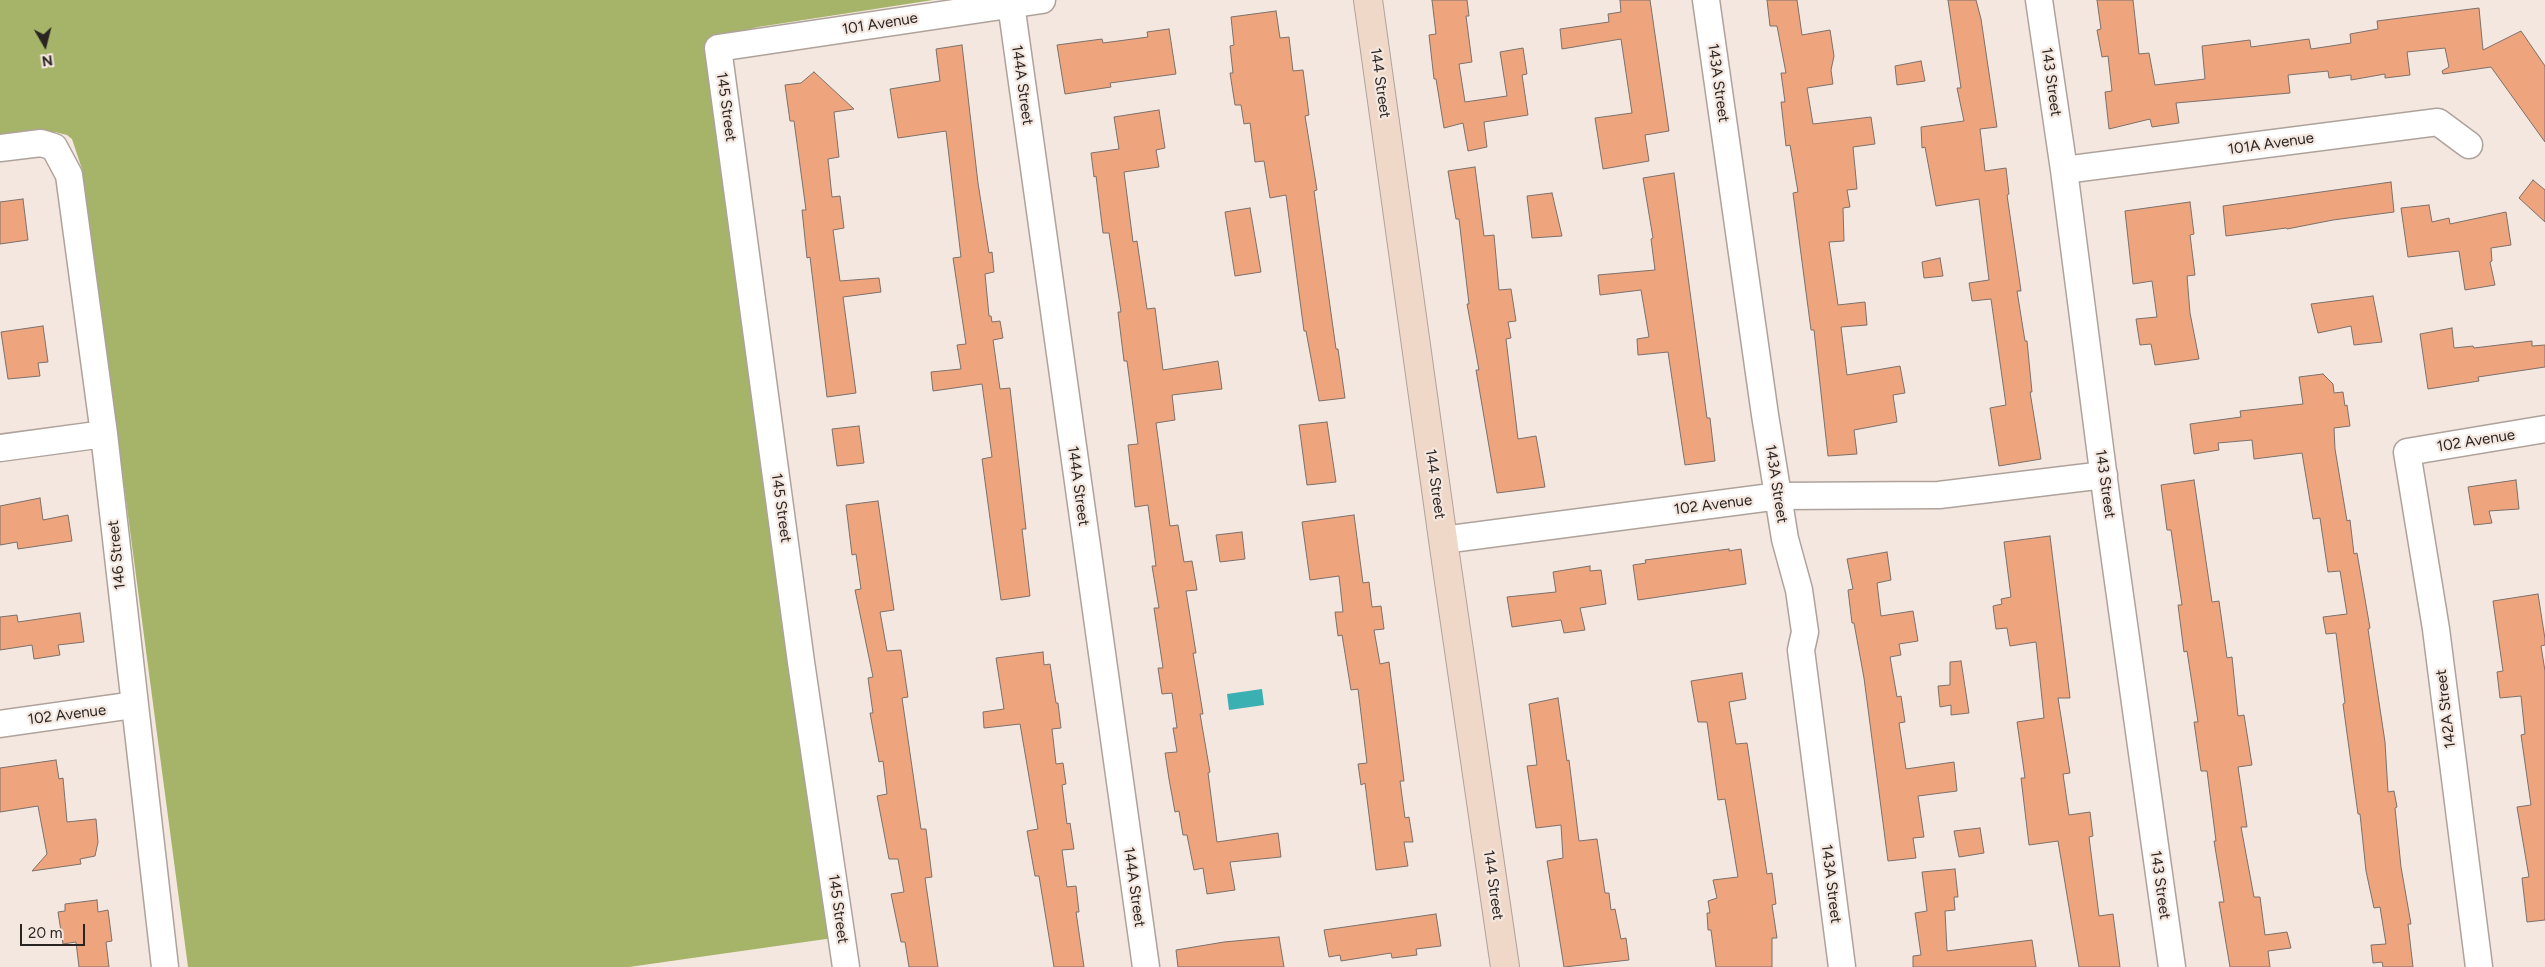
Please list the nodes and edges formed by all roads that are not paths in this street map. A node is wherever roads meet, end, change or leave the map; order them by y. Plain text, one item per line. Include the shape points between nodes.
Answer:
1 (1042, 0) edge
2 (1368, 0) edge
3 (1706, 0) edge
4 (2039, 0) edge
5 (1011, 4) junction
6 (718, 48) joint
7 (2470, 145) dead end
8 (0, 148) edge
9 (2064, 170) junction
10 (2545, 429) edge
11 (104, 434) junction
12 (0, 448) edge
13 (2407, 452) joint
14 (2104, 475) junction
15 (1779, 496) junction
16 (1443, 540) junction
17 (134, 705) junction
18 (0, 724) edge
19 (164, 967) edge
20 (846, 967) edge
21 (1146, 967) edge
22 (1506, 967) edge
23 (1842, 967) edge
24 (2172, 967) edge
25 (2479, 967) edge

1 - 5 street, 101 Avenue
2 - 16 main road, 144 Street
3 - 15 street, 143A Street
4 - 9 street, 143 Street
5 - 6 street, 101 Avenue
5 - 21 street, 144A Street
6 - 20 street, 145 Street
7 - 9 street, 101A Avenue via 2438,122
8 - 11 street, 146 Street via 41,143 54,147 69,175
9 - 14 street, 143 Street
10 - 13 street, 102 Avenue
11 - 12 street
11 - 17 street, 146 Street
13 - 25 street, 142A Street via 2436,629
14 - 15 street, 102 Avenue via 1939,495
14 - 24 street, 143 Street
15 - 16 street, 102 Avenue
15 - 23 street, 143A Street via 1805,632 1801,650
16 - 22 main road, 144 Street
17 - 18 street, 102 Avenue
17 - 19 street, 146 Street

